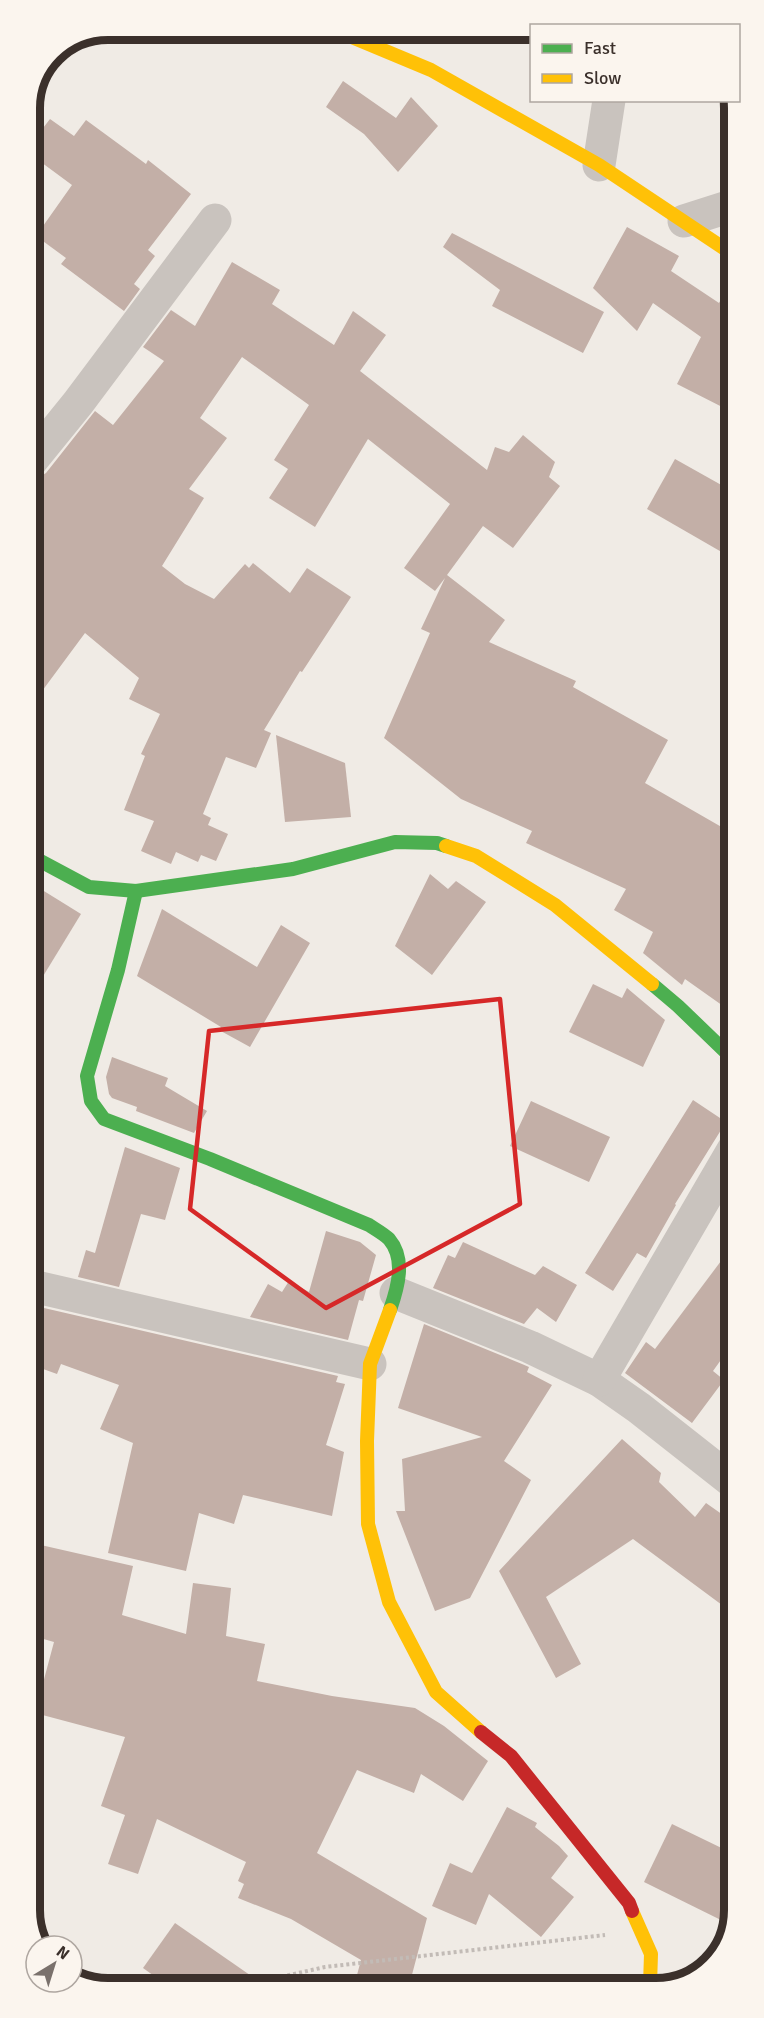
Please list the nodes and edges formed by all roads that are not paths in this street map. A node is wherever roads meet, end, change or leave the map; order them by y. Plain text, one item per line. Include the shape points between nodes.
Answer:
1 (360, 40) edge
2 (609, 102) edge
3 (599, 165) junction
4 (723, 209) edge
5 (215, 220) dead end
6 (684, 221) junction
7 (723, 248) edge
8 (41, 441) edge
9 (41, 862) edge
10 (136, 891) junction
11 (723, 1049) edge
12 (723, 1167) edge
13 (40, 1288) edge
14 (396, 1293) junction
15 (370, 1364) junction
16 (599, 1380) junction
17 (723, 1474) edge
18 (650, 1978) edge

1 - 3 street via 431,70
2 - 3 street
3 - 6 street
4 - 6 street
5 - 8 street
6 - 7 street
9 - 10 street via 89,887
10 - 11 street via 293,869 395,842 437,843 476,856 555,905 678,1006
10 - 14 street via 87,1076 91,1101 104,1119 369,1225 389,1239 400,1260
12 - 16 street
13 - 15 street
14 - 15 street
14 - 16 street via 530,1347
15 - 18 street via 368,1524 388,1602 436,1692 511,1756 629,1903 651,1954
16 - 17 street

